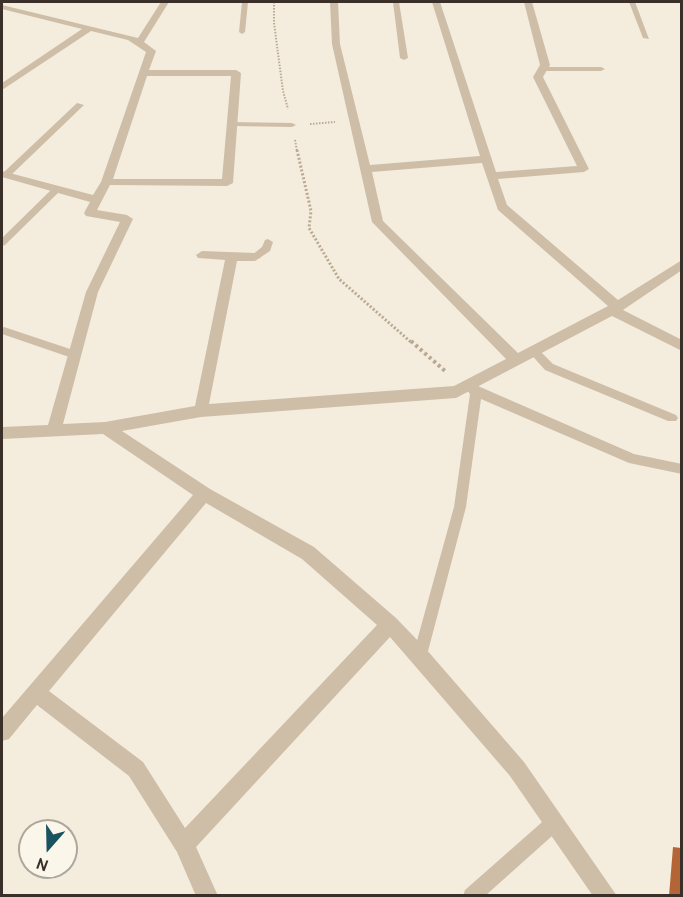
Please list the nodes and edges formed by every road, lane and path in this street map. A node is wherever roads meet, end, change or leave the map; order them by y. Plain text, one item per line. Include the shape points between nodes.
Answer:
1 (24, 2) edge
2 (165, 2) edge
3 (245, 2) edge
4 (274, 2) edge
5 (334, 2) edge
6 (396, 2) edge
7 (436, 2) edge
8 (528, 2) edge
9 (632, 2) edge
10 (2, 7) edge
11 (11, 10) junction
12 (2, 16) edge
13 (89, 28) junction
14 (242, 32) dead end
15 (647, 38) dead end
16 (139, 43) junction
17 (404, 58) dead end
18 (543, 69) junction
19 (601, 69) dead end
20 (144, 73) junction
21 (2, 87) edge
22 (80, 105) dead end
23 (354, 120) junction
24 (232, 124) junction
25 (292, 125) junction
26 (487, 159) junction
27 (365, 169) junction
28 (7, 176) edge
29 (492, 176) junction
30 (106, 182) junction
31 (2, 188) edge
32 (56, 190) junction
33 (97, 200) junction
34 (268, 242) dead end
35 (2, 243) edge
36 (202, 255) dead end
37 (255, 256) joint
38 (232, 257) junction
39 (681, 264) edge
40 (614, 308) junction
41 (4, 331) dead end
42 (681, 346) edge
43 (533, 351) junction
44 (75, 355) junction
45 (516, 360) junction
46 (469, 389) junction
47 (201, 411) junction
48 (672, 418) dead end
49 (105, 428) junction
50 (54, 430) junction
51 (2, 433) edge
52 (681, 469) edge
53 (204, 494) junction
54 (390, 624) junction
55 (420, 655) junction
56 (35, 692) junction
57 (2, 732) edge
58 (555, 822) junction
59 (184, 845) junction
60 (207, 896) edge
61 (471, 896) edge
62 (606, 896) edge

1 - 11 street
2 - 16 street
3 - 14 lane
4 - 25 path via 283,91
5 - 23 street via 336,44
6 - 17 lane
7 - 26 street
8 - 18 street
9 - 15 lane
10 - 11 street
11 - 12 street
11 - 13 street
13 - 16 street
13 - 21 street
16 - 20 street via 151,51
18 - 19 lane
18 - 29 street via 538,77 584,170
20 - 24 street via 236,73
20 - 30 street
22 - 28 lane
23 - 25 path
23 - 27 street
24 - 25 lane
24 - 30 street via 227,183
25 - 46 path via 311,211 309,228 339,279
26 - 27 street
26 - 29 street
27 - 45 street via 378,222
28 - 31 street
28 - 32 street
29 - 40 street via 502,207
30 - 33 street
32 - 33 street
32 - 35 lane
33 - 44 street via 90,213 127,219 92,292
34 - 37 lane via 267,249
36 - 38 street
37 - 38 street
38 - 47 street
39 - 40 street
40 - 42 street
40 - 43 street
41 - 44 lane
43 - 45 street
43 - 48 lane via 549,367
44 - 50 street
45 - 46 street
46 - 47 street
46 - 52 lane via 633,459
46 - 55 lane via 460,507
47 - 49 street
49 - 50 street
49 - 53 street
50 - 51 street
53 - 54 street via 308,553
53 - 56 street
54 - 55 street
54 - 59 street
55 - 58 street via 517,770
56 - 57 street
56 - 59 street via 136,769
58 - 61 lane
58 - 62 street
59 - 60 street

